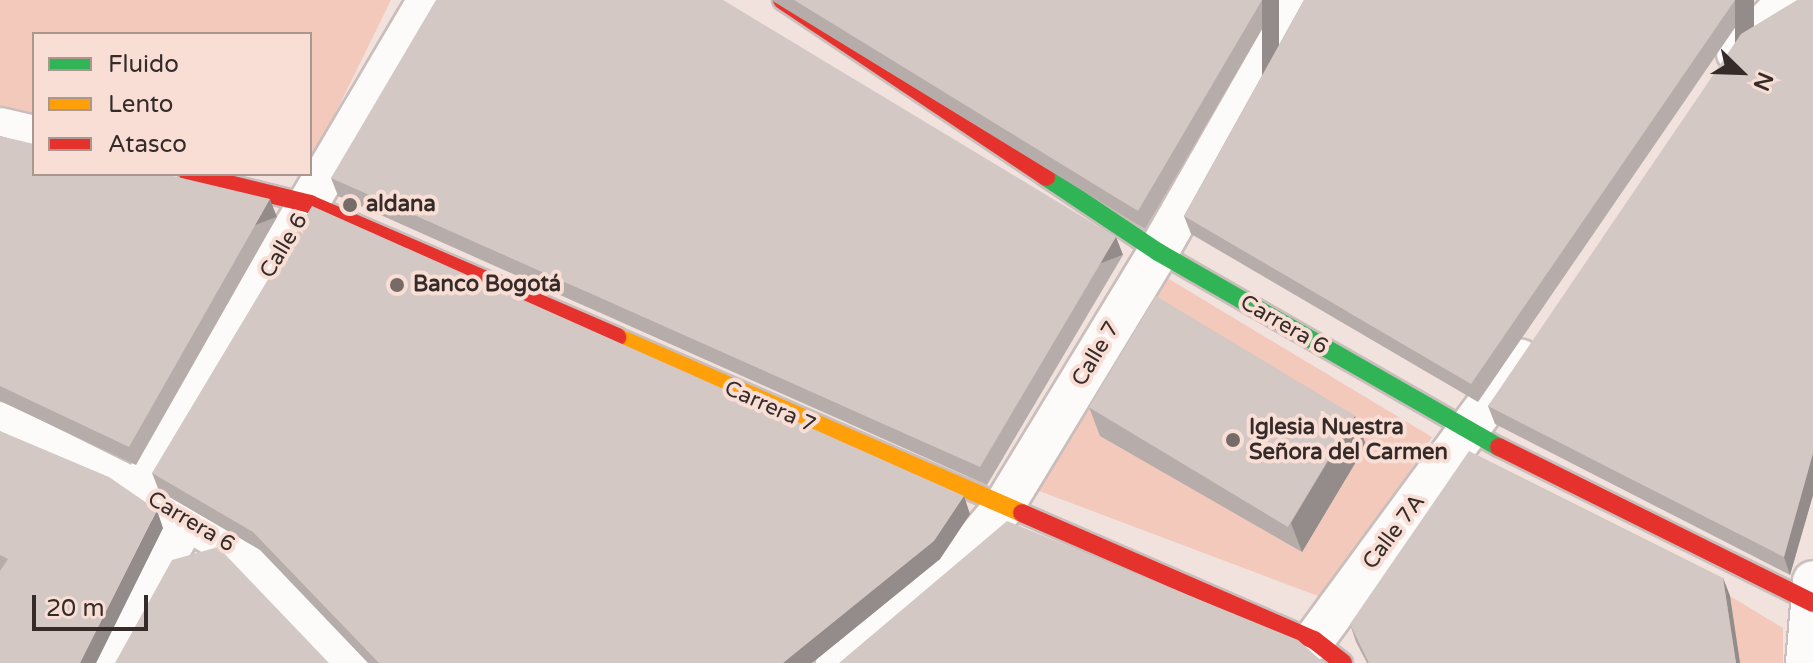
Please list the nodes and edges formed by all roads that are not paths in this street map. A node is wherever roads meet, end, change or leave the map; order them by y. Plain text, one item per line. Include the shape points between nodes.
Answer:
1 (428, 0) edge
2 (782, 0) edge
3 (1302, 0) edge
4 (1788, 0) edge
5 (1716, 83) edge
6 (0, 128) edge
7 (32, 136) edge
8 (196, 176) edge
9 (310, 204) junction
10 (1158, 252) junction
11 (1543, 328) edge
12 (0, 422) edge
13 (1469, 432) junction
14 (139, 491) junction
15 (1002, 509) junction
16 (187, 519) junction
17 (1812, 595) edge
18 (1328, 652) edge
19 (107, 663) edge
20 (352, 663) edge
21 (836, 663) edge
22 (1806, 663) edge

1 - 9 street, Calle 6
2 - 10 street, Carrera 6
3 - 10 street, Calle 7
4 - 5 street via 1744,44
6 - 7 street
8 - 9 street, Carrera 7
9 - 14 street, Calle 6
9 - 15 street, Carrera 7
10 - 13 street, Carrera 6
10 - 15 street, Calle 7
11 - 13 street, Calle 7A
12 - 14 street, Carrera 6
13 - 17 street, Carrera 6
13 - 18 street, Calle 7A
14 - 16 street, Carrera 6
15 - 18 street, Carrera 7
15 - 21 street, Calle 7 via 956,564
16 - 19 street
16 - 20 street, Carrera 6 via 254,560
17 - 22 street

